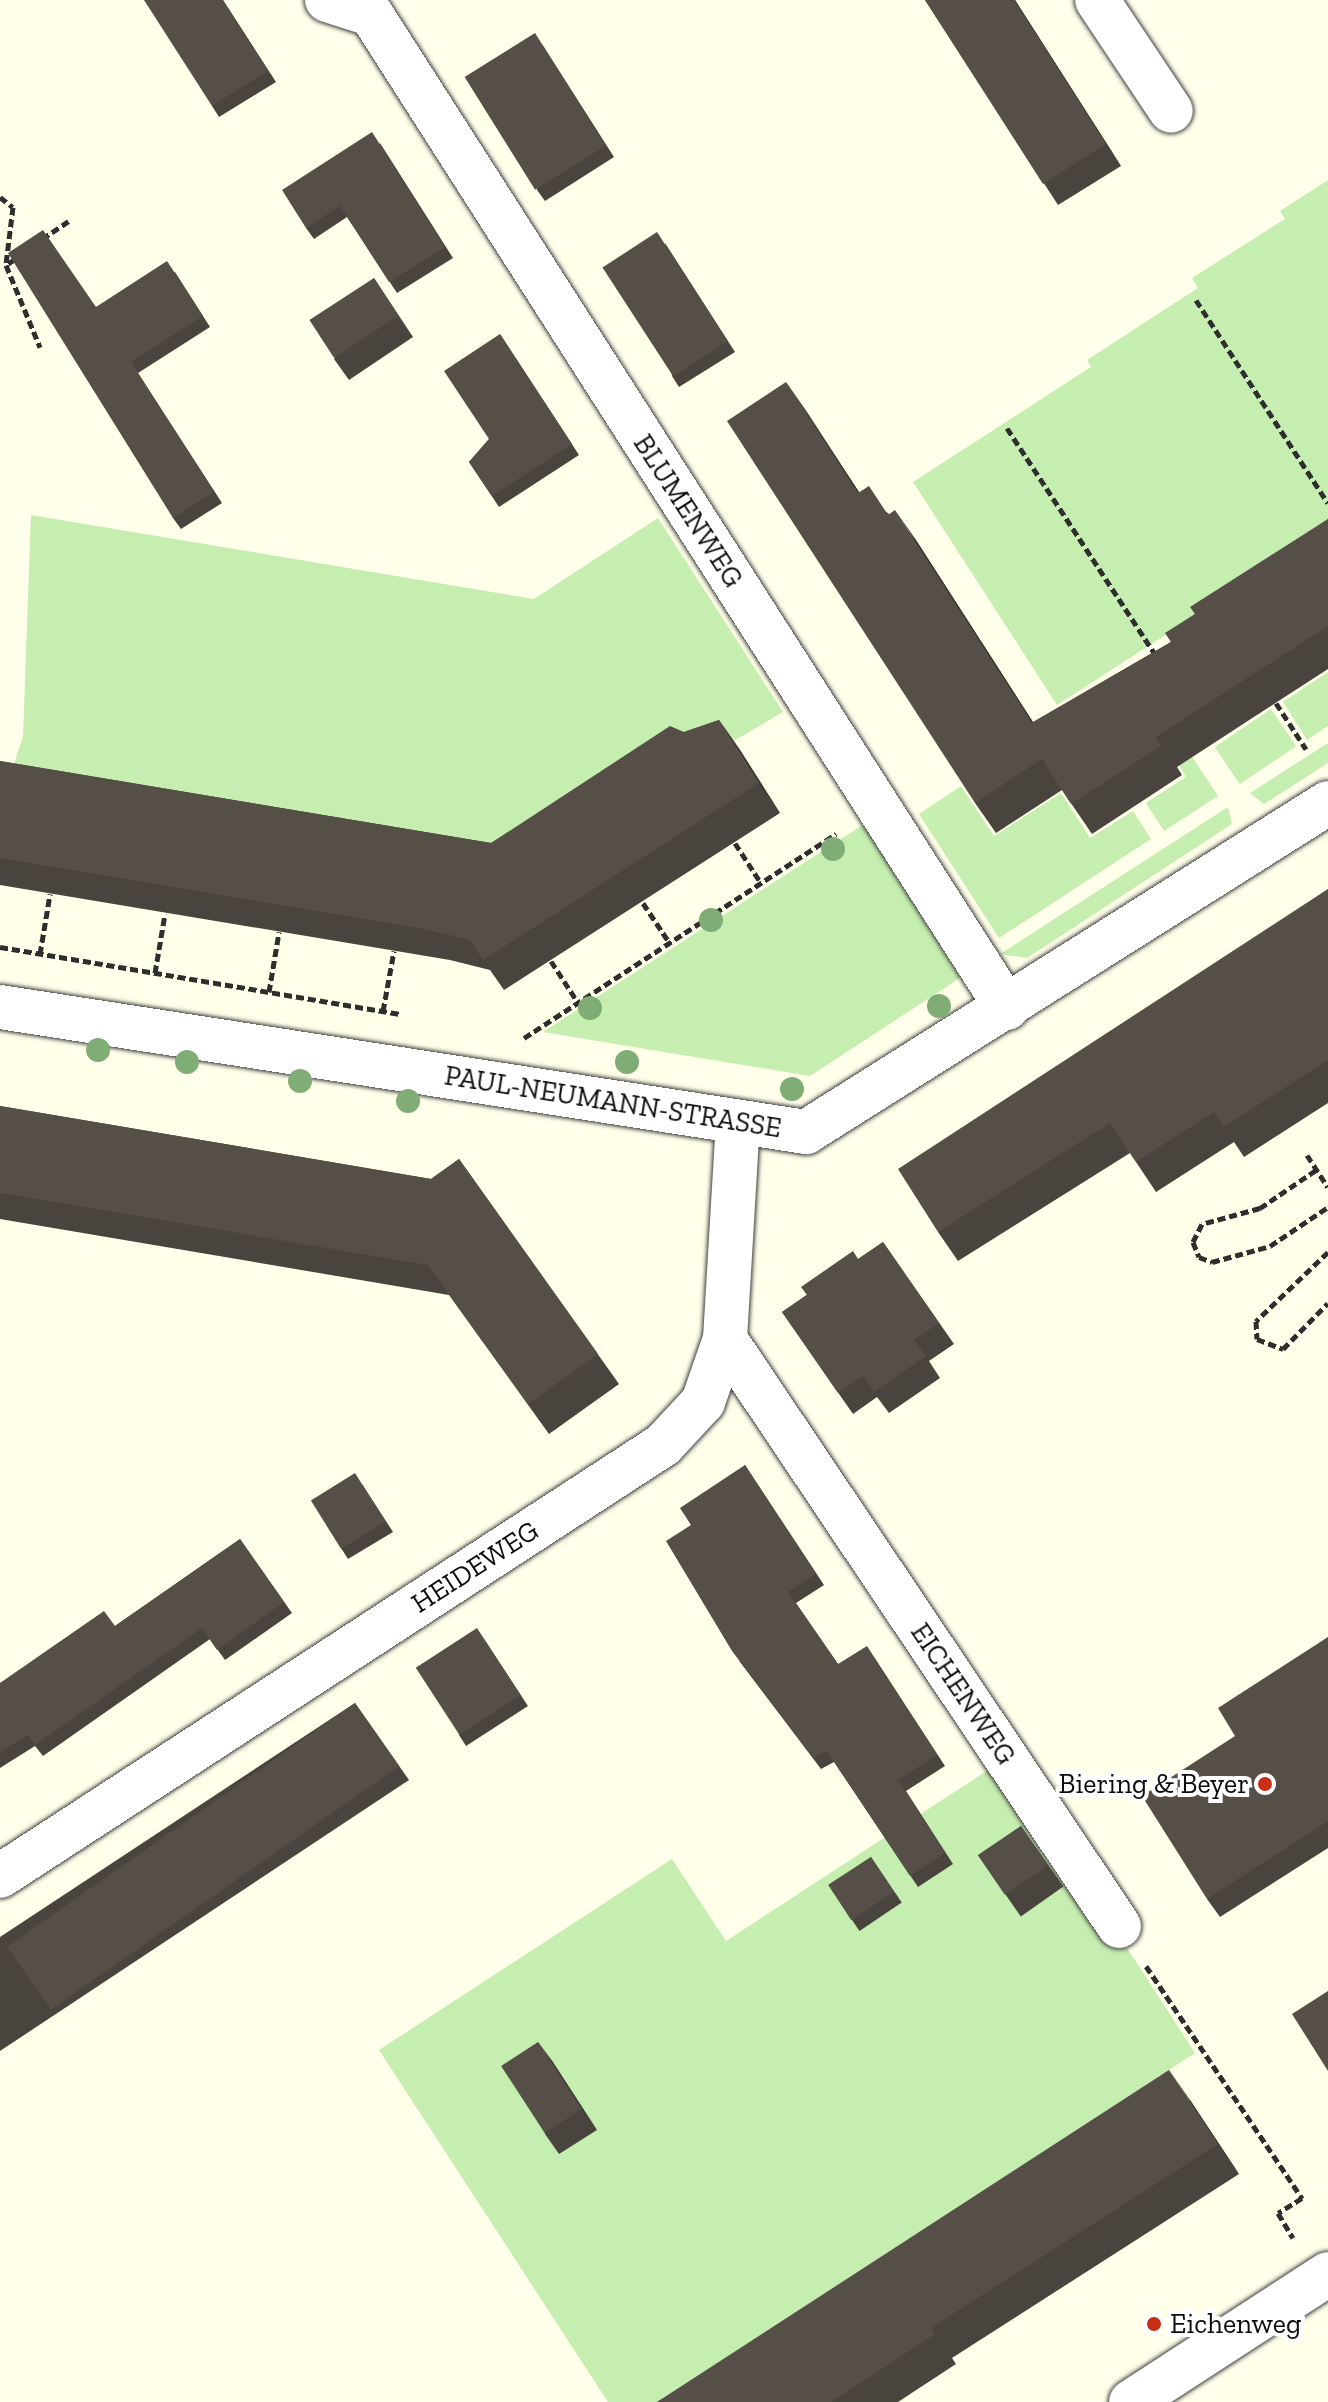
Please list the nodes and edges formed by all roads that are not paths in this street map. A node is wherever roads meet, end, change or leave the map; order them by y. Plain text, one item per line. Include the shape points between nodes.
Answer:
1 (327, 0) edge
2 (1097, 0) edge
3 (372, 7) edge
4 (1171, 111) dead end
5 (1328, 803) edge
6 (0, 1007) edge
7 (1007, 1008) junction
8 (738, 1122) junction
9 (725, 1339) junction
10 (0, 1876) edge
11 (1119, 1926) road end
12 (1324, 2277) edge
13 (1131, 2402) edge

1 - 3 street, BLUMENWEG
2 - 4 street
3 - 7 street, BLUMENWEG
5 - 7 street, PAUL-NEUMANN-STRASSE
6 - 8 street, PAUL-NEUMANN-STRASSE
7 - 8 street, PAUL-NEUMANN-STRASSE via 806,1132
8 - 9 street, HEIDEWEG
9 - 10 street, HEIDEWEG via 703,1402 663,1445
9 - 11 street, EICHENWEG
12 - 13 street

